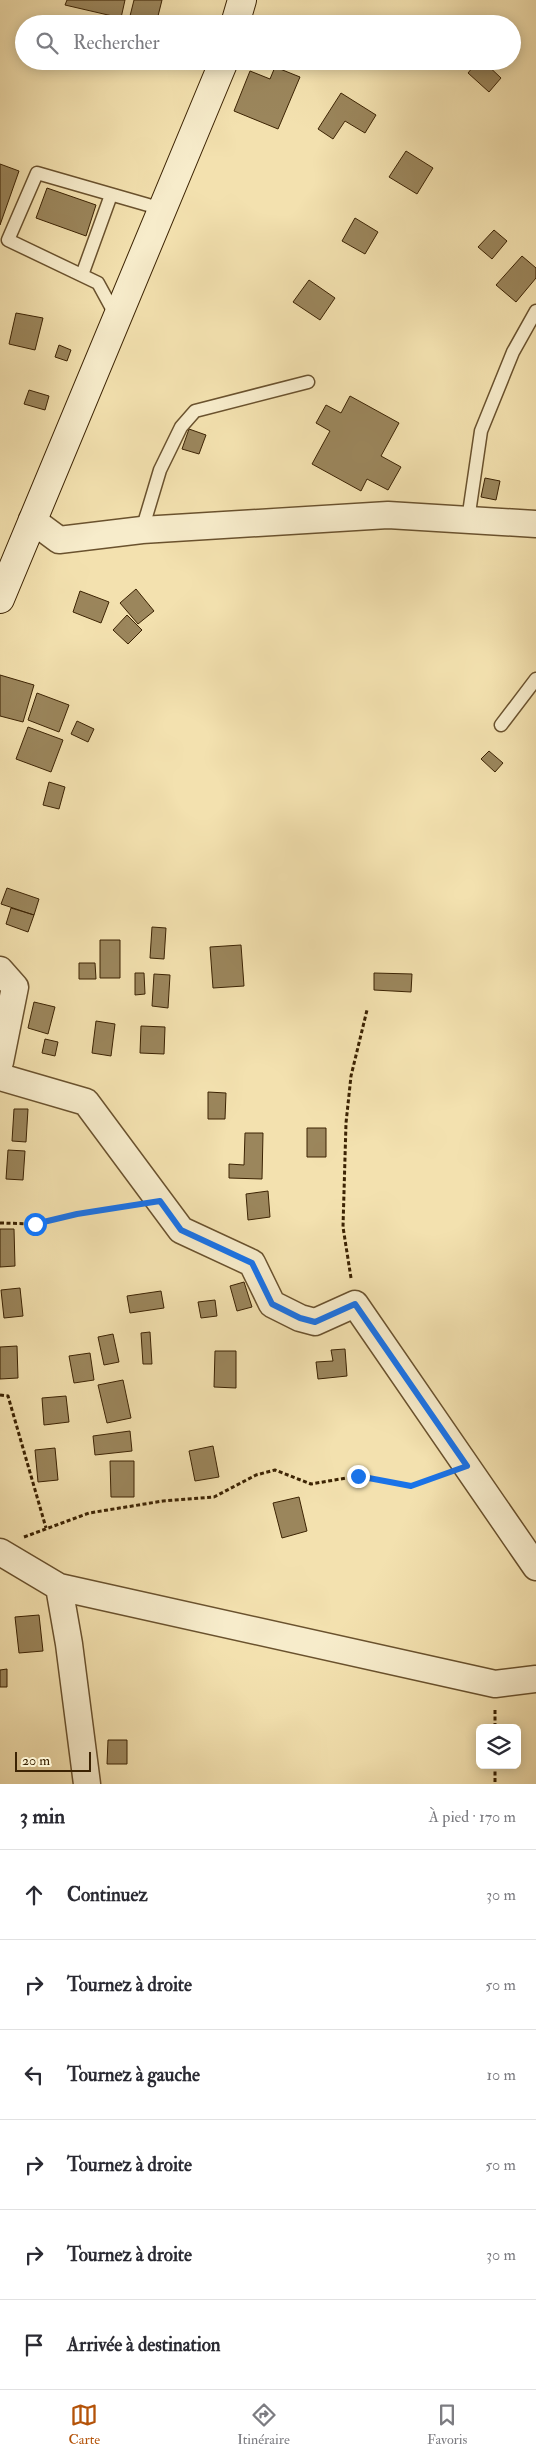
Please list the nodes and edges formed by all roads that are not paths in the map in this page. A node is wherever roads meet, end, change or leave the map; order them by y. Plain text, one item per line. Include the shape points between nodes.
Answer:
1 (242, 0) edge
2 (238, 15) edge
3 (220, 70) edge
4 (111, 195) junction
5 (162, 209) junction
6 (82, 276) junction
7 (536, 311) edge
8 (117, 316) junction
9 (308, 382) dead end
10 (32, 520) junction
11 (468, 520) junction
12 (536, 524) edge
13 (142, 530) junction
14 (0, 599) edge
15 (536, 679) edge
16 (501, 725) dead end
17 (0, 970) edge
18 (0, 1062) edge
19 (0, 1077) edge
20 (9, 1545) edge
21 (536, 1566) edge
22 (58, 1586) junction
23 (536, 1679) edge
24 (87, 1784) edge

1 - 2 main road
3 - 5 main road
4 - 5 lane
4 - 6 lane
4 - 6 lane via 37,173 8,240
5 - 8 main road
6 - 8 lane via 98,284
7 - 11 lane via 513,352 481,431
8 - 10 main road
9 - 13 lane via 195,410 181,427 160,470
10 - 13 street via 58,540
10 - 14 main road
11 - 12 street
11 - 13 street via 388,515
15 - 16 lane
17 - 18 street via 16,987
19 - 21 street via 86,1102 181,1230 252,1263 272,1304 315,1322 355,1304
20 - 22 street
22 - 23 street via 495,1684
22 - 24 street via 70,1644

